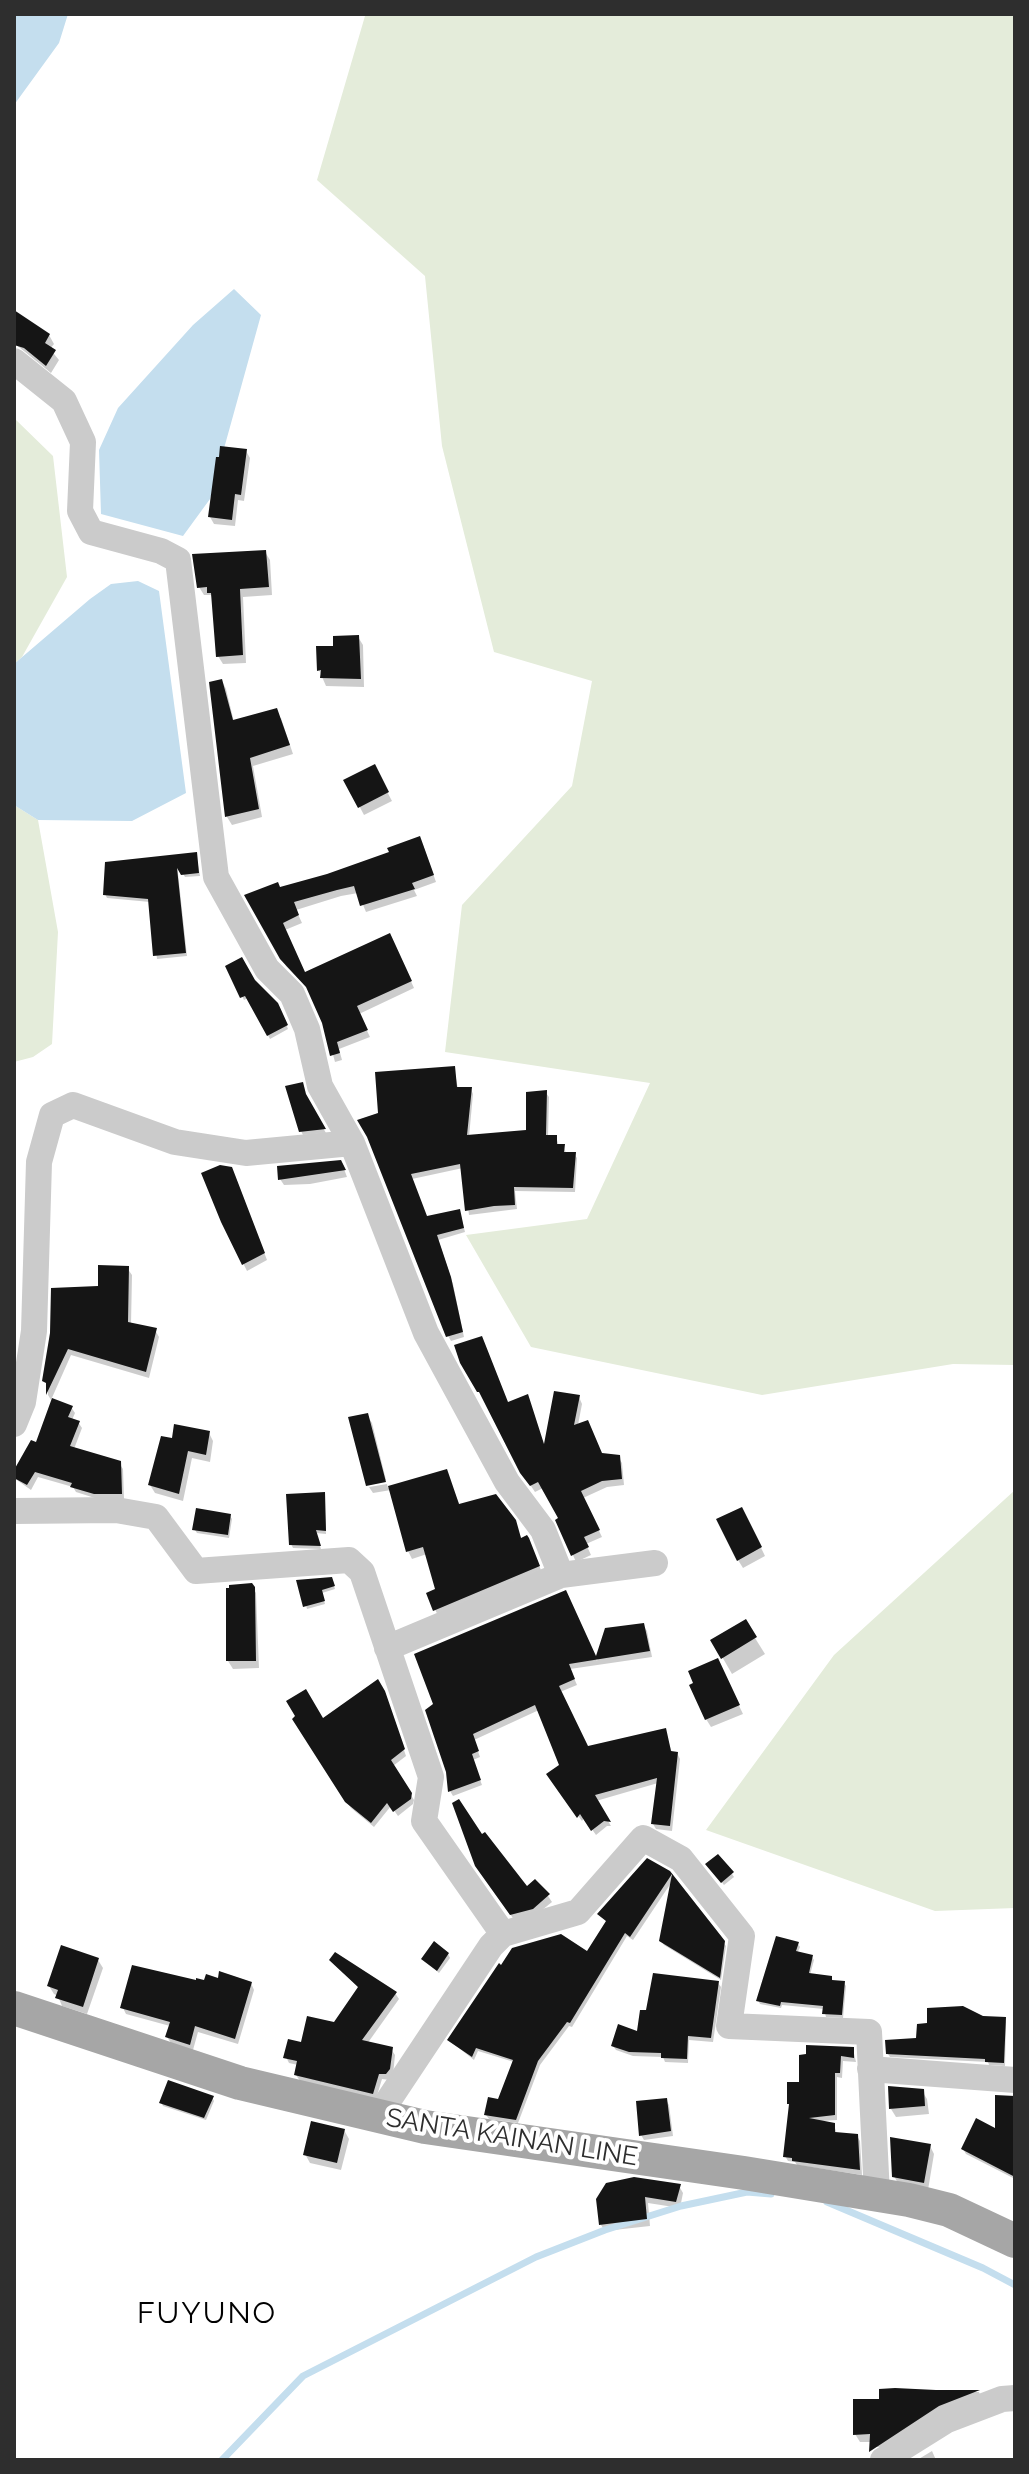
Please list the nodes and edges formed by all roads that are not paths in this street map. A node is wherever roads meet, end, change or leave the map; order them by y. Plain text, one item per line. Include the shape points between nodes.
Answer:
1 (14, 361) edge
2 (352, 1143) junction
3 (39, 1162) junction
4 (14, 1173) edge
5 (14, 1424) edge
6 (14, 1511) edge
7 (655, 1563) dead end
8 (561, 1575) junction
9 (387, 1648) junction
10 (503, 1934) junction
11 (14, 2008) edge
12 (870, 2069) junction
13 (1015, 2080) edge
14 (378, 2116) junction
15 (877, 2195) junction
16 (1015, 2241) edge
17 (1015, 2398) edge
18 (883, 2460) edge

1 - 2 street via 64,401 83,442 80,511 91,532 178,560 216,877 267,969 292,994 307,1029 320,1086
2 - 3 street via 246,1153 175,1142 73,1105 52,1115
2 - 8 street via 426,1333 507,1482 543,1530
3 - 4 street
3 - 5 street via 34,1331 23,1402
6 - 9 street via 116,1510 156,1517 196,1571 349,1560 362,1572
7 - 8 street
8 - 9 street
9 - 10 street via 431,1777 424,1821
10 - 12 street via 578,1912 643,1838 681,1859 742,1936 729,2026 869,2032
10 - 14 street
11 - 14 main road, SANTA KAINAN LINE via 240,2083
12 - 13 street
12 - 15 street
14 - 15 main road, SANTA KAINAN LINE
15 - 16 main road, SANTA KAINAN LINE via 949,2210
17 - 18 street via 947,2420

